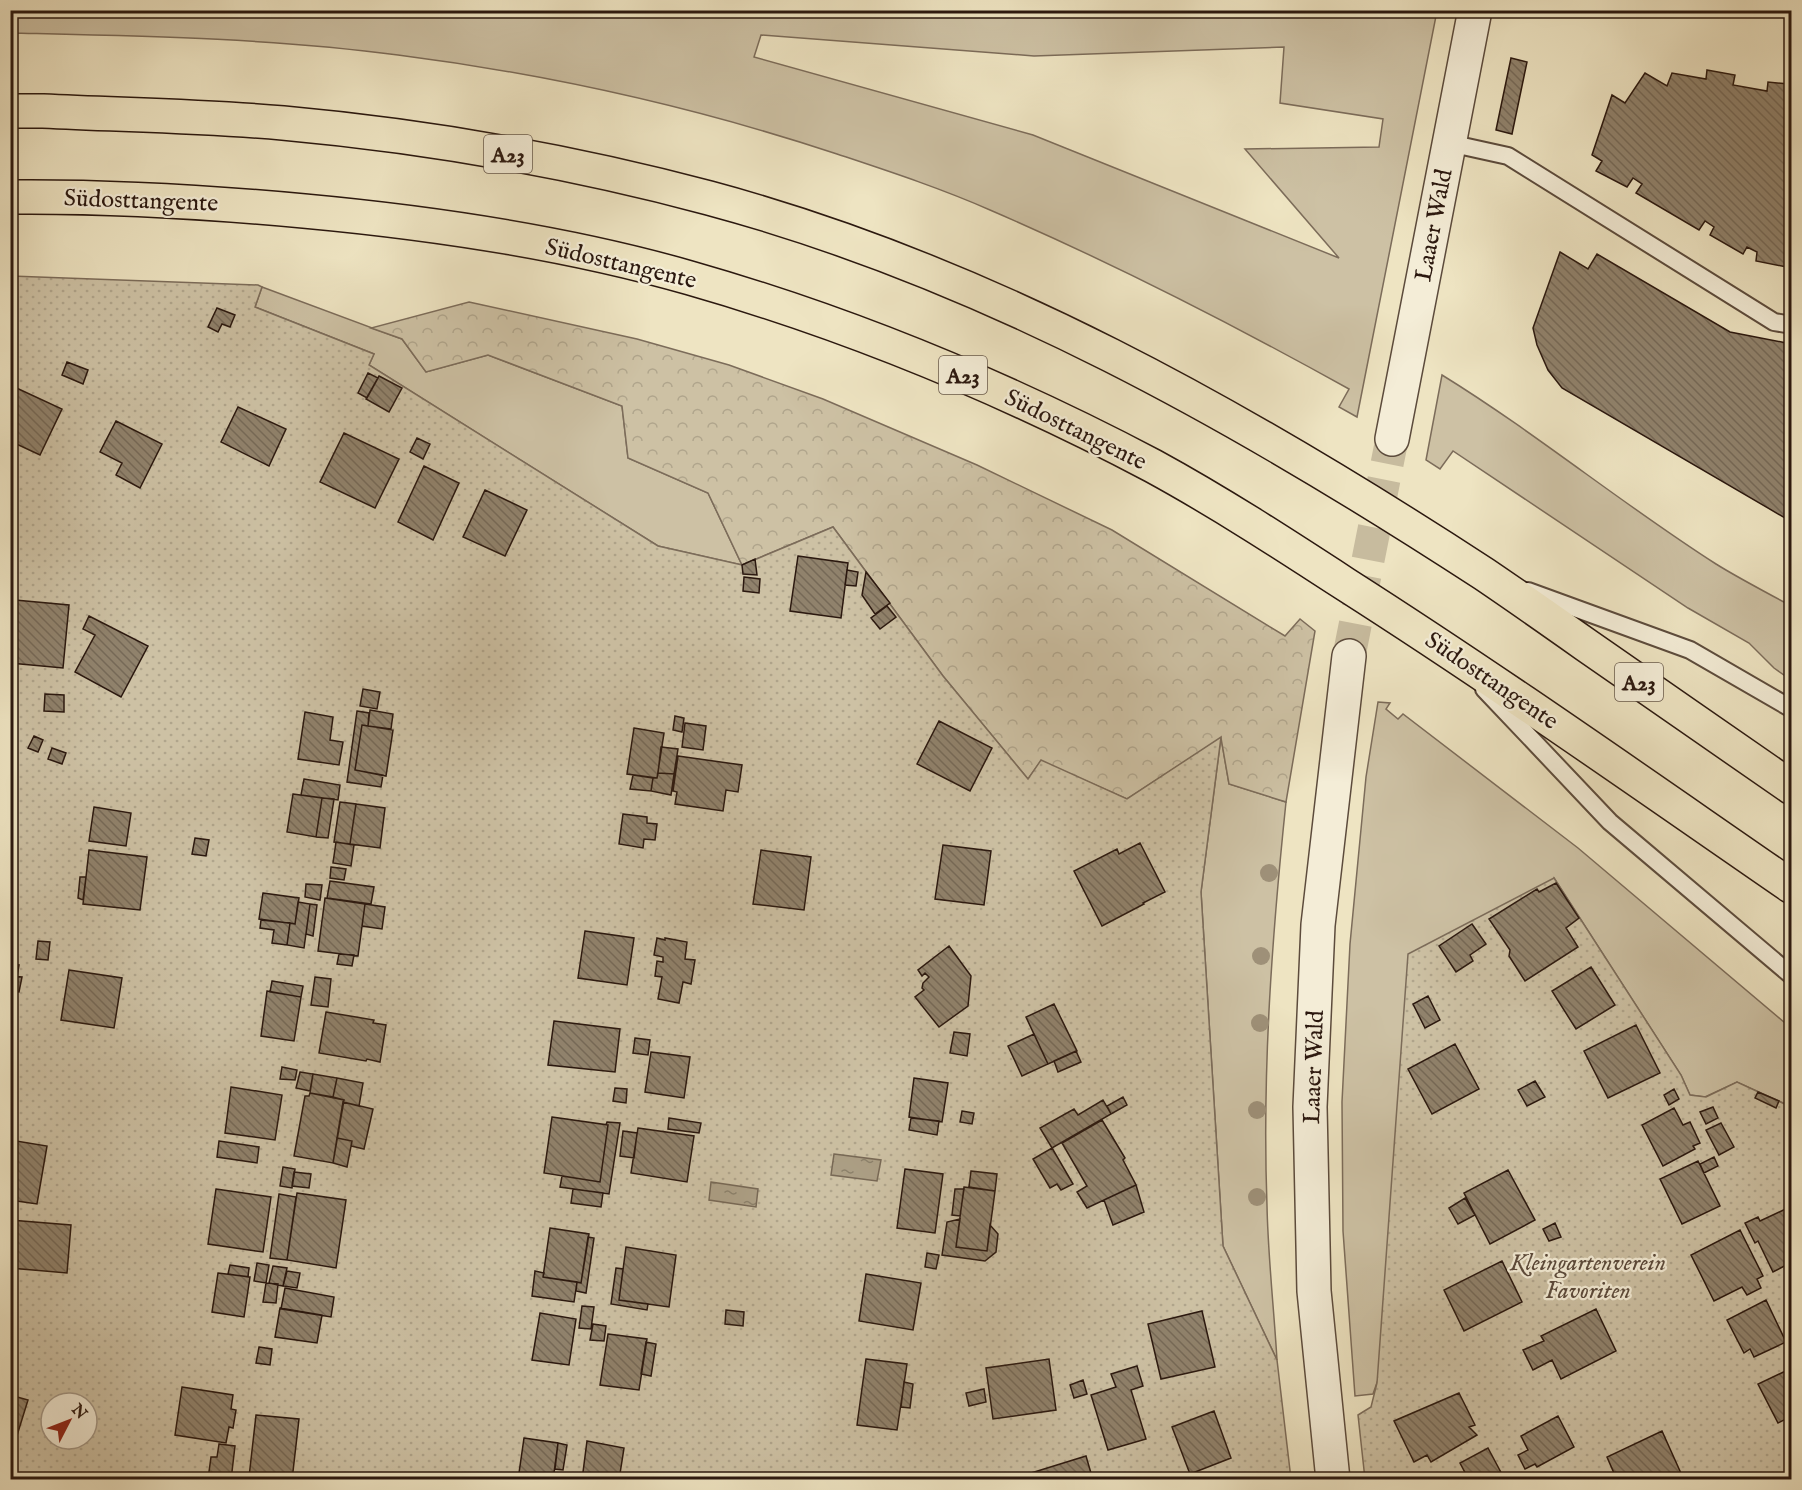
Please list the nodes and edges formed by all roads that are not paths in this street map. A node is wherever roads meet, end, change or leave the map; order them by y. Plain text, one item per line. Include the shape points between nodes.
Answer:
1 (1475, 10) edge
2 (10, 111) edge
3 (1449, 143) junction
4 (10, 197) edge
5 (1791, 325) edge
6 (1392, 439) tunnel mouth
7 (1486, 575) junction
8 (1442, 645) junction
9 (1349, 656) tunnel mouth
10 (1791, 708) edge
11 (1791, 788) edge
12 (1791, 887) edge
13 (1791, 976) edge
14 (1333, 1479) edge

1 - 3 street, Laaer Wald
2 - 7 highway, A23 via 280,123 381,134 599,171 796,224 956,283 1154,377 1333,480
3 - 5 lane via 1508,156 1774,322
3 - 6 street, Laaer Wald
4 - 8 highway, Südosttangente / A23 via 230,204 475,231 592,253 771,302 853,330 1058,418 1157,469
7 - 10 lane via 1690,650
7 - 11 highway, A23
8 - 12 highway, Südosttangente / A23
8 - 13 lane via 1610,822
9 - 14 street, Laaer Wald via 1318,925 1310,1107 1314,1291

